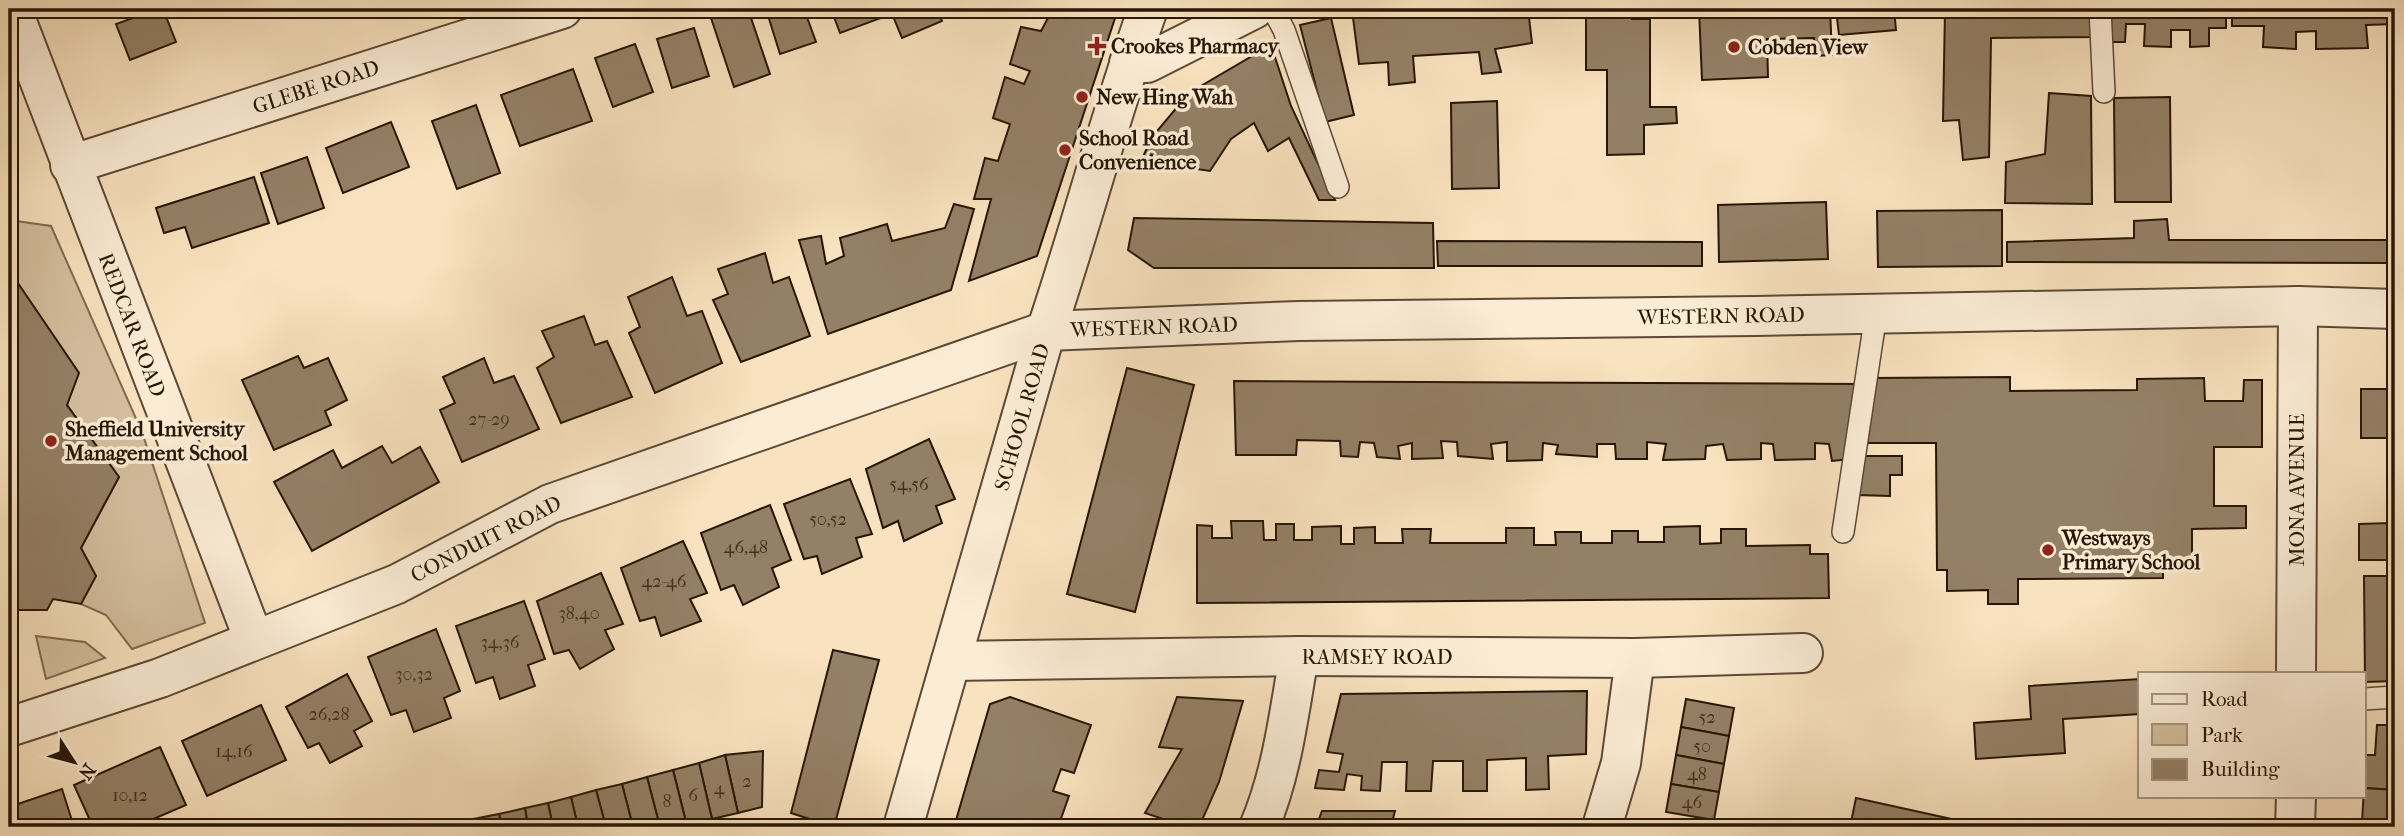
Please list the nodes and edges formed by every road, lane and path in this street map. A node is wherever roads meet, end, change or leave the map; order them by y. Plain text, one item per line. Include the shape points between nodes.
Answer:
1 (12, 9) edge
2 (562, 9) edge
3 (1148, 9) edge
4 (1254, 9) edge
5 (1273, 9) edge
6 (2100, 9) edge
7 (1129, 63) junction
8 (2104, 92) dead end
9 (70, 165) junction
10 (1338, 187) dead end
11 (2298, 306) junction
12 (2395, 309) edge
13 (1876, 314) junction
14 (1046, 331) junction
15 (1843, 532) dead end
16 (254, 640) junction
17 (1803, 653) dead end
18 (1299, 656) junction
19 (1635, 658) junction
20 (951, 661) junction
21 (2296, 672) edge
22 (2395, 697) edge
23 (2366, 699) edge
24 (9, 727) edge
25 (2296, 798) edge
26 (903, 827) edge
27 (1259, 827) edge
28 (1602, 827) edge
29 (2295, 827) edge

1 - 9 street, REDCAR ROAD
2 - 9 street, GLEBE ROAD
3 - 7 street, SCHOOL ROAD
4 - 7 street via 1147,63
5 - 10 lane
6 - 8 lane
7 - 14 street, SCHOOL ROAD
9 - 16 street, REDCAR ROAD
11 - 12 street, WESTERN ROAD
11 - 13 street, WESTERN ROAD
11 - 21 street, MONA AVENUE
13 - 14 street, WESTERN ROAD via 1298,321
13 - 15 lane
14 - 16 street, CONDUIT ROAD via 550,504 397,584
14 - 20 street, SCHOOL ROAD
16 - 24 street, CONDUIT ROAD via 160,678
17 - 19 street, RAMSEY ROAD
18 - 19 street, RAMSEY ROAD
18 - 20 street, RAMSEY ROAD
18 - 27 street via 1274,783
19 - 28 street via 1620,763
20 - 26 street, SCHOOL ROAD
22 - 23 lane
25 - 29 street

